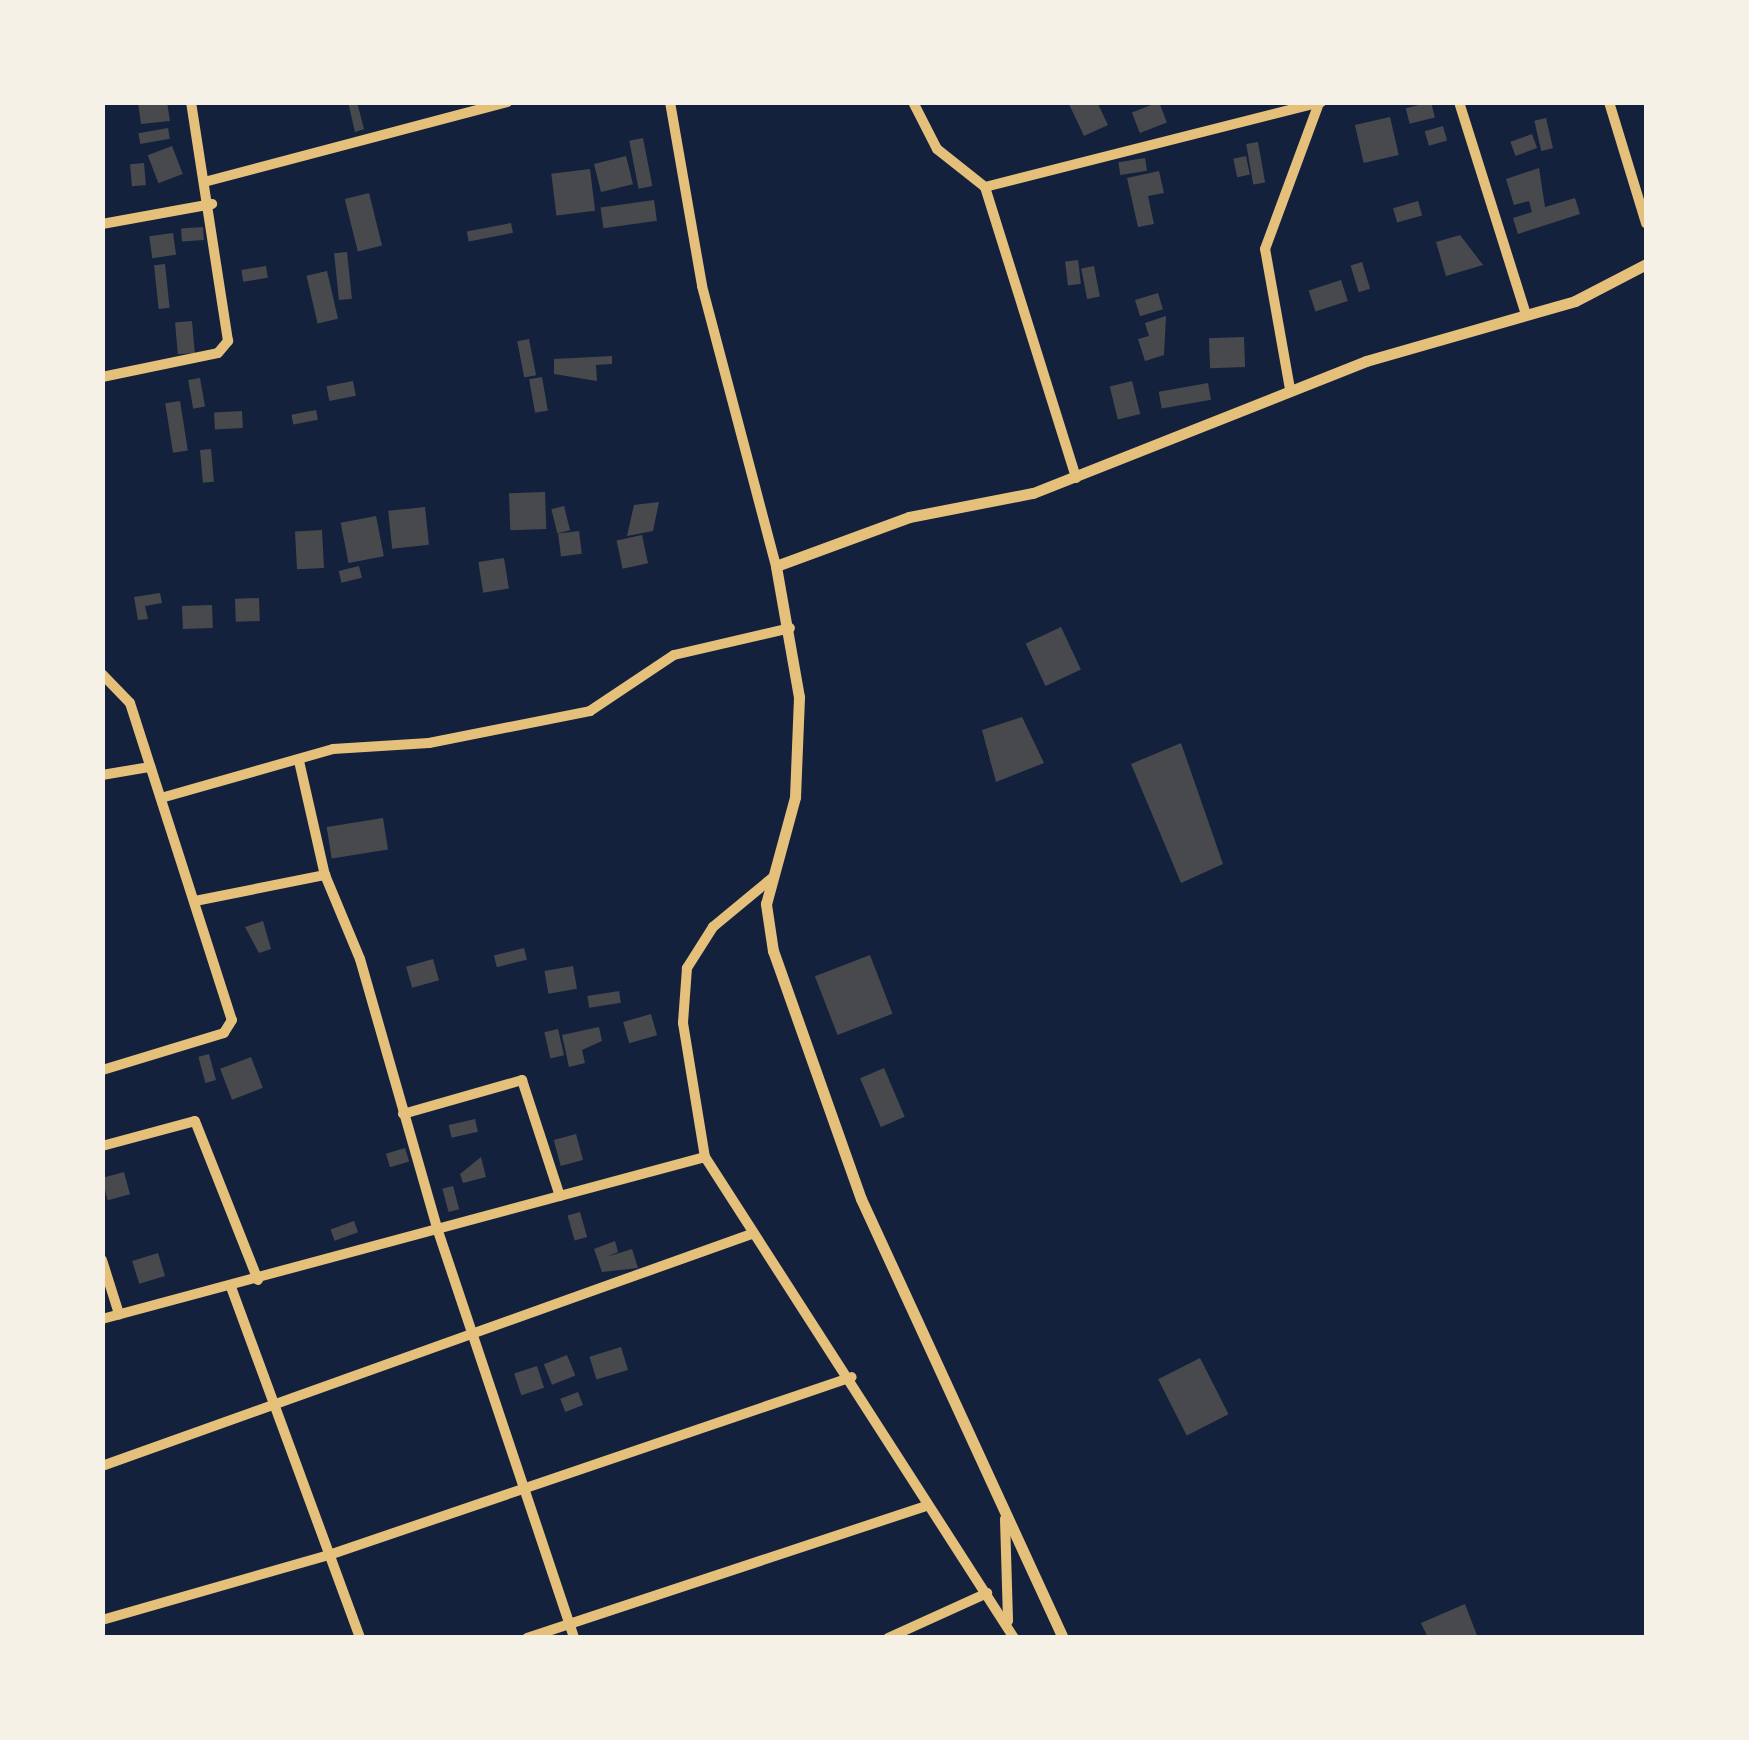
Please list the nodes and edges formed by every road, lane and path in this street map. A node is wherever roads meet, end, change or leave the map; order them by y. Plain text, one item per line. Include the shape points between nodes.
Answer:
1 (191, 102) edge
2 (508, 102) edge
3 (670, 102) edge
4 (913, 102) edge
5 (1458, 102) edge
6 (1609, 102) edge
7 (1320, 103) edge
8 (208, 182) junction
9 (984, 187) junction
10 (212, 204) junction
11 (1646, 223) edge
12 (102, 224) edge
13 (1646, 264) edge
14 (1526, 315) junction
15 (102, 377) edge
16 (1290, 389) junction
17 (1076, 478) junction
18 (776, 566) junction
19 (790, 628) junction
20 (102, 674) edge
21 (300, 761) junction
22 (150, 767) junction
23 (102, 775) edge
24 (161, 798) junction
25 (325, 874) junction
26 (772, 878) junction
27 (196, 901) junction
28 (102, 1070) edge
29 (403, 1114) junction
30 (102, 1146) edge
31 (705, 1157) junction
32 (560, 1196) junction
33 (438, 1231) junction
34 (754, 1233) junction
35 (102, 1260) edge
36 (258, 1280) junction
37 (231, 1286) junction
38 (119, 1314) junction
39 (102, 1318) edge
40 (475, 1338) junction
41 (852, 1377) junction
42 (275, 1411) junction
43 (102, 1466) edge
44 (527, 1486) junction
45 (928, 1505) junction
46 (1005, 1518) junction
47 (329, 1555) junction
48 (987, 1593) junction
49 (102, 1620) edge
50 (570, 1624) junction
51 (1011, 1632) edge
52 (360, 1638) edge
53 (528, 1638) edge
54 (574, 1638) edge
55 (888, 1638) edge
56 (1064, 1638) edge

1 - 8 street
2 - 8 street
3 - 18 street via 702,286
4 - 9 street via 936,150
5 - 14 street
6 - 11 street
7 - 9 street
7 - 16 street via 1265,249
8 - 10 street
9 - 17 street
10 - 12 street
10 - 15 street via 225,350
13 - 14 street
14 - 16 street
16 - 17 street
17 - 18 street via 909,516
18 - 19 street
19 - 21 street via 674,655 590,712
19 - 26 street via 795,798
20 - 22 street via 130,703
21 - 24 street
21 - 25 street
22 - 23 street
22 - 24 street
24 - 27 street
25 - 27 street
25 - 29 street via 360,959
26 - 31 street via 712,927 687,968 683,1023
26 - 46 street via 765,922 827,1109
27 - 28 street via 230,1028
29 - 32 street via 522,1080
29 - 33 street
30 - 36 street via 196,1121
31 - 32 street
31 - 34 street
32 - 33 street
33 - 36 street
33 - 40 street
34 - 40 street
34 - 41 street
35 - 38 street
36 - 37 street
37 - 38 street
37 - 42 street
38 - 39 street
40 - 42 street
40 - 44 street
41 - 44 street
41 - 45 street
42 - 43 street
42 - 47 street
44 - 47 street
44 - 50 street
45 - 48 street
45 - 50 street
46 - 51 street
46 - 56 street
47 - 49 street
47 - 52 street
48 - 51 street
48 - 55 street
50 - 53 street
50 - 54 street

